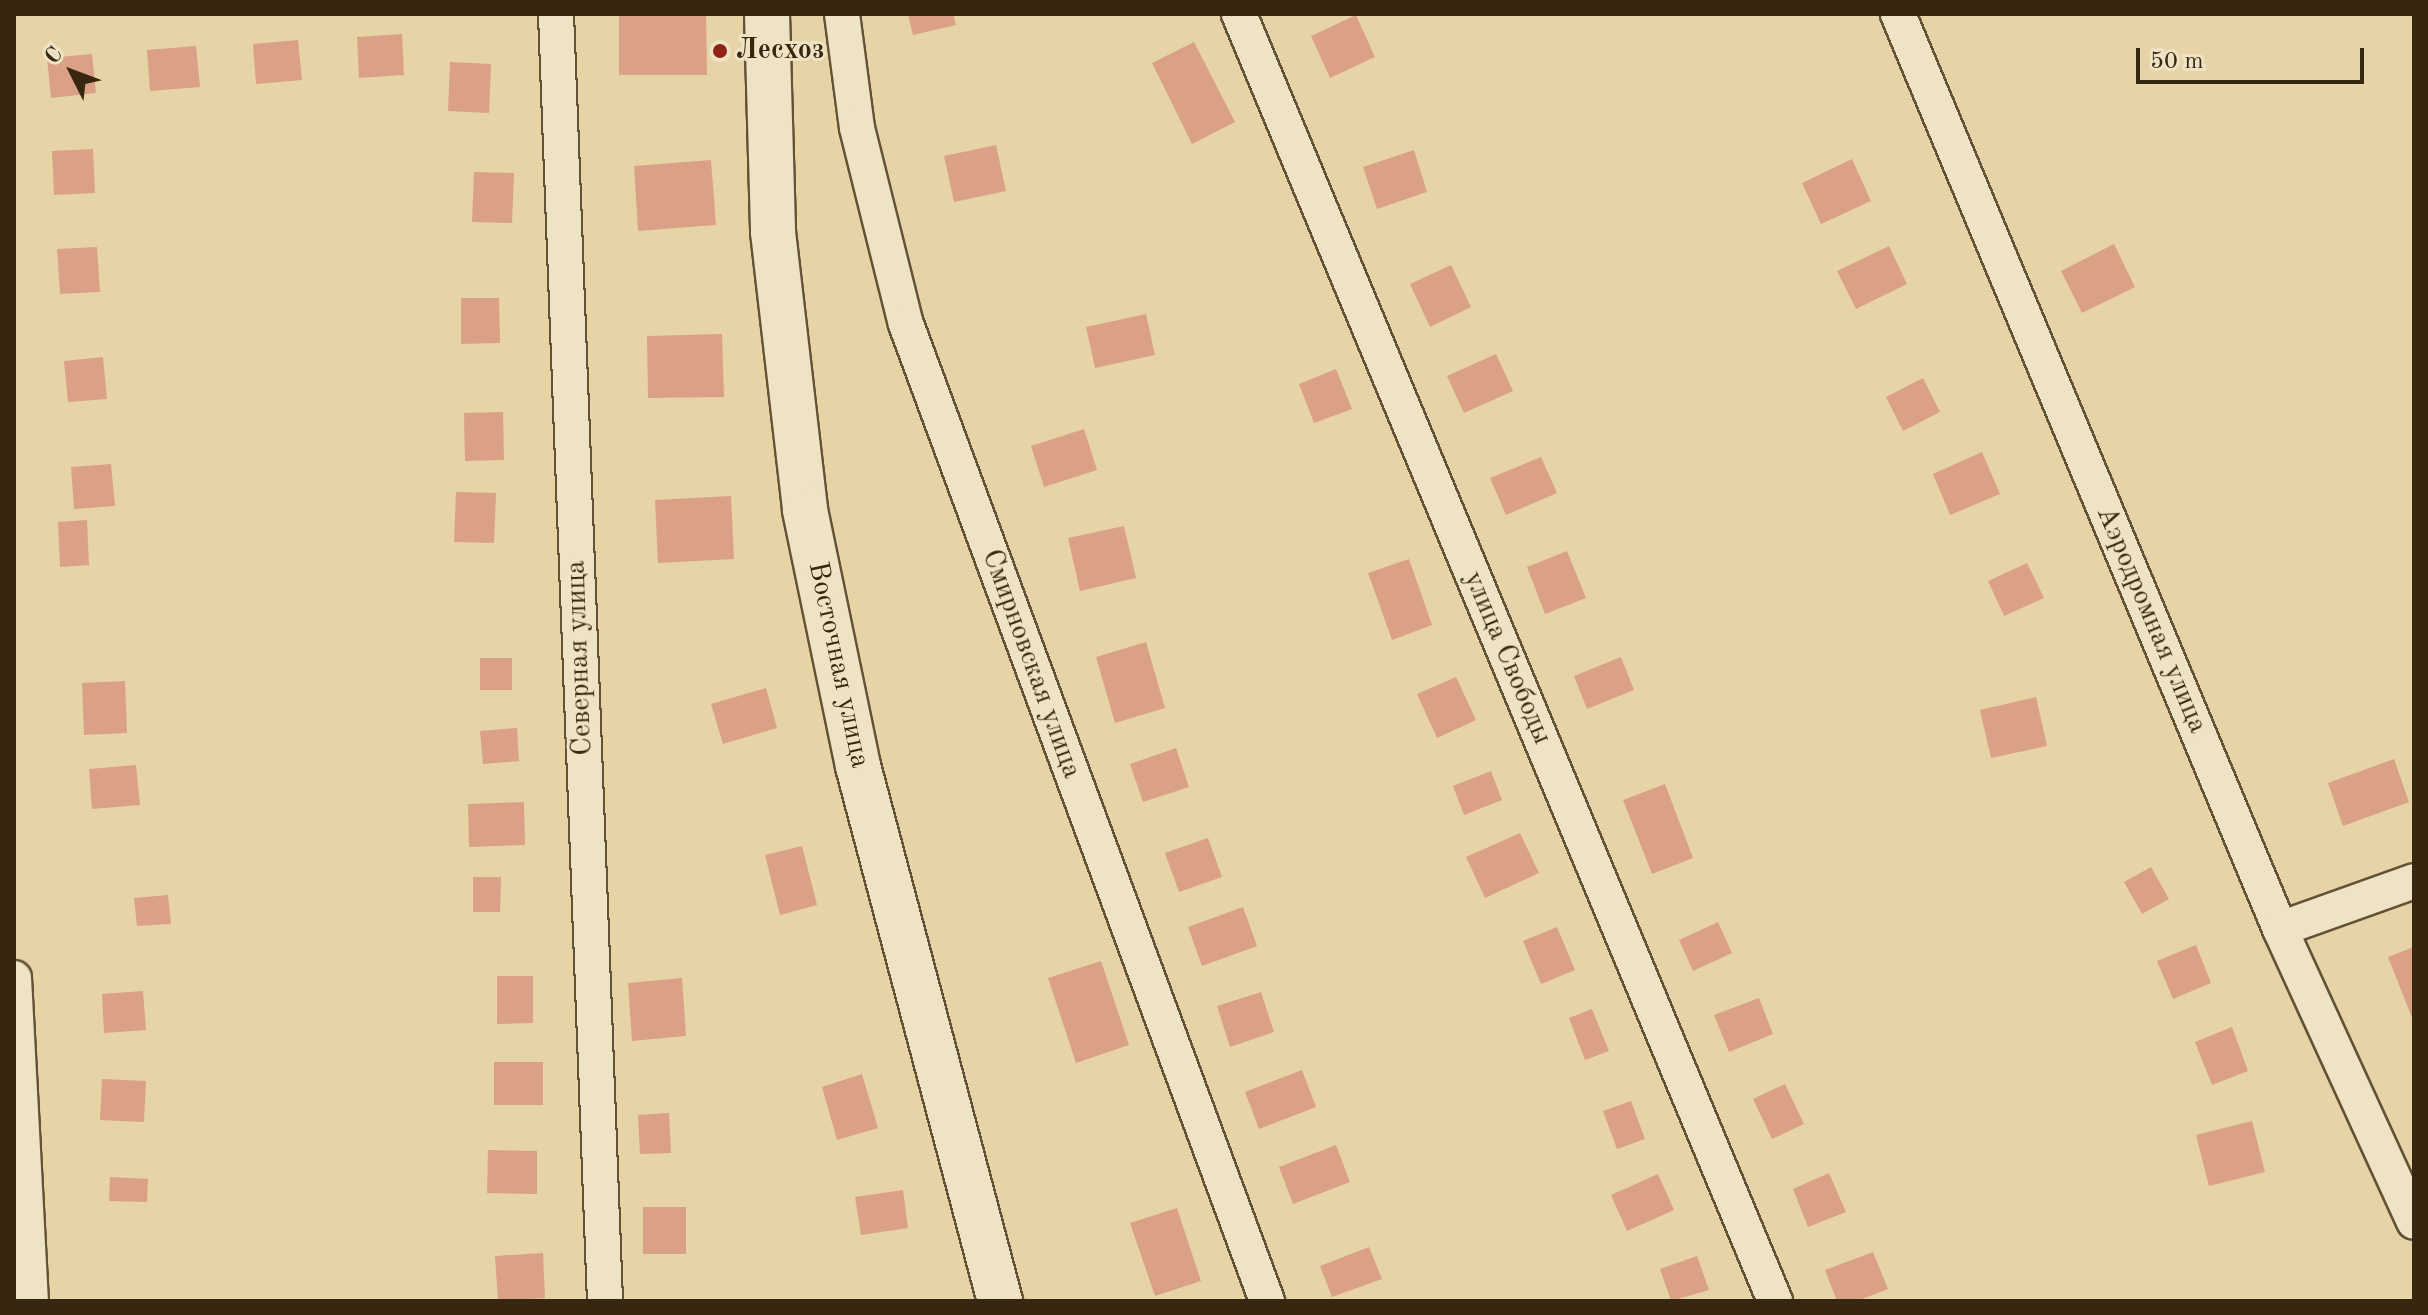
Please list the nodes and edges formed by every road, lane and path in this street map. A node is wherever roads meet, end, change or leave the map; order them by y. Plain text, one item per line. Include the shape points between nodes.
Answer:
1 (556, 14) edge
2 (767, 14) edge
3 (842, 14) edge
4 (1239, 14) edge
5 (1898, 14) edge
6 (2414, 881) edge
7 (2280, 929) junction
8 (14, 978) edge
9 (2414, 1222) edge
10 (21, 1252) edge
11 (31, 1301) edge
12 (605, 1301) edge
13 (1000, 1301) edge
14 (1267, 1301) edge
15 (1775, 1301) edge

1 - 12 street, Северная улица
2 - 13 main road, Восточная улица via 773,232 805,510 858,766
3 - 14 street, Смирновская улица via 857,128 906,324
4 - 15 street, улица Свободы
5 - 7 street, Аэродромная улица
6 - 7 street
7 - 9 street, Аэродромная улица
8 - 10 street
10 - 11 street

